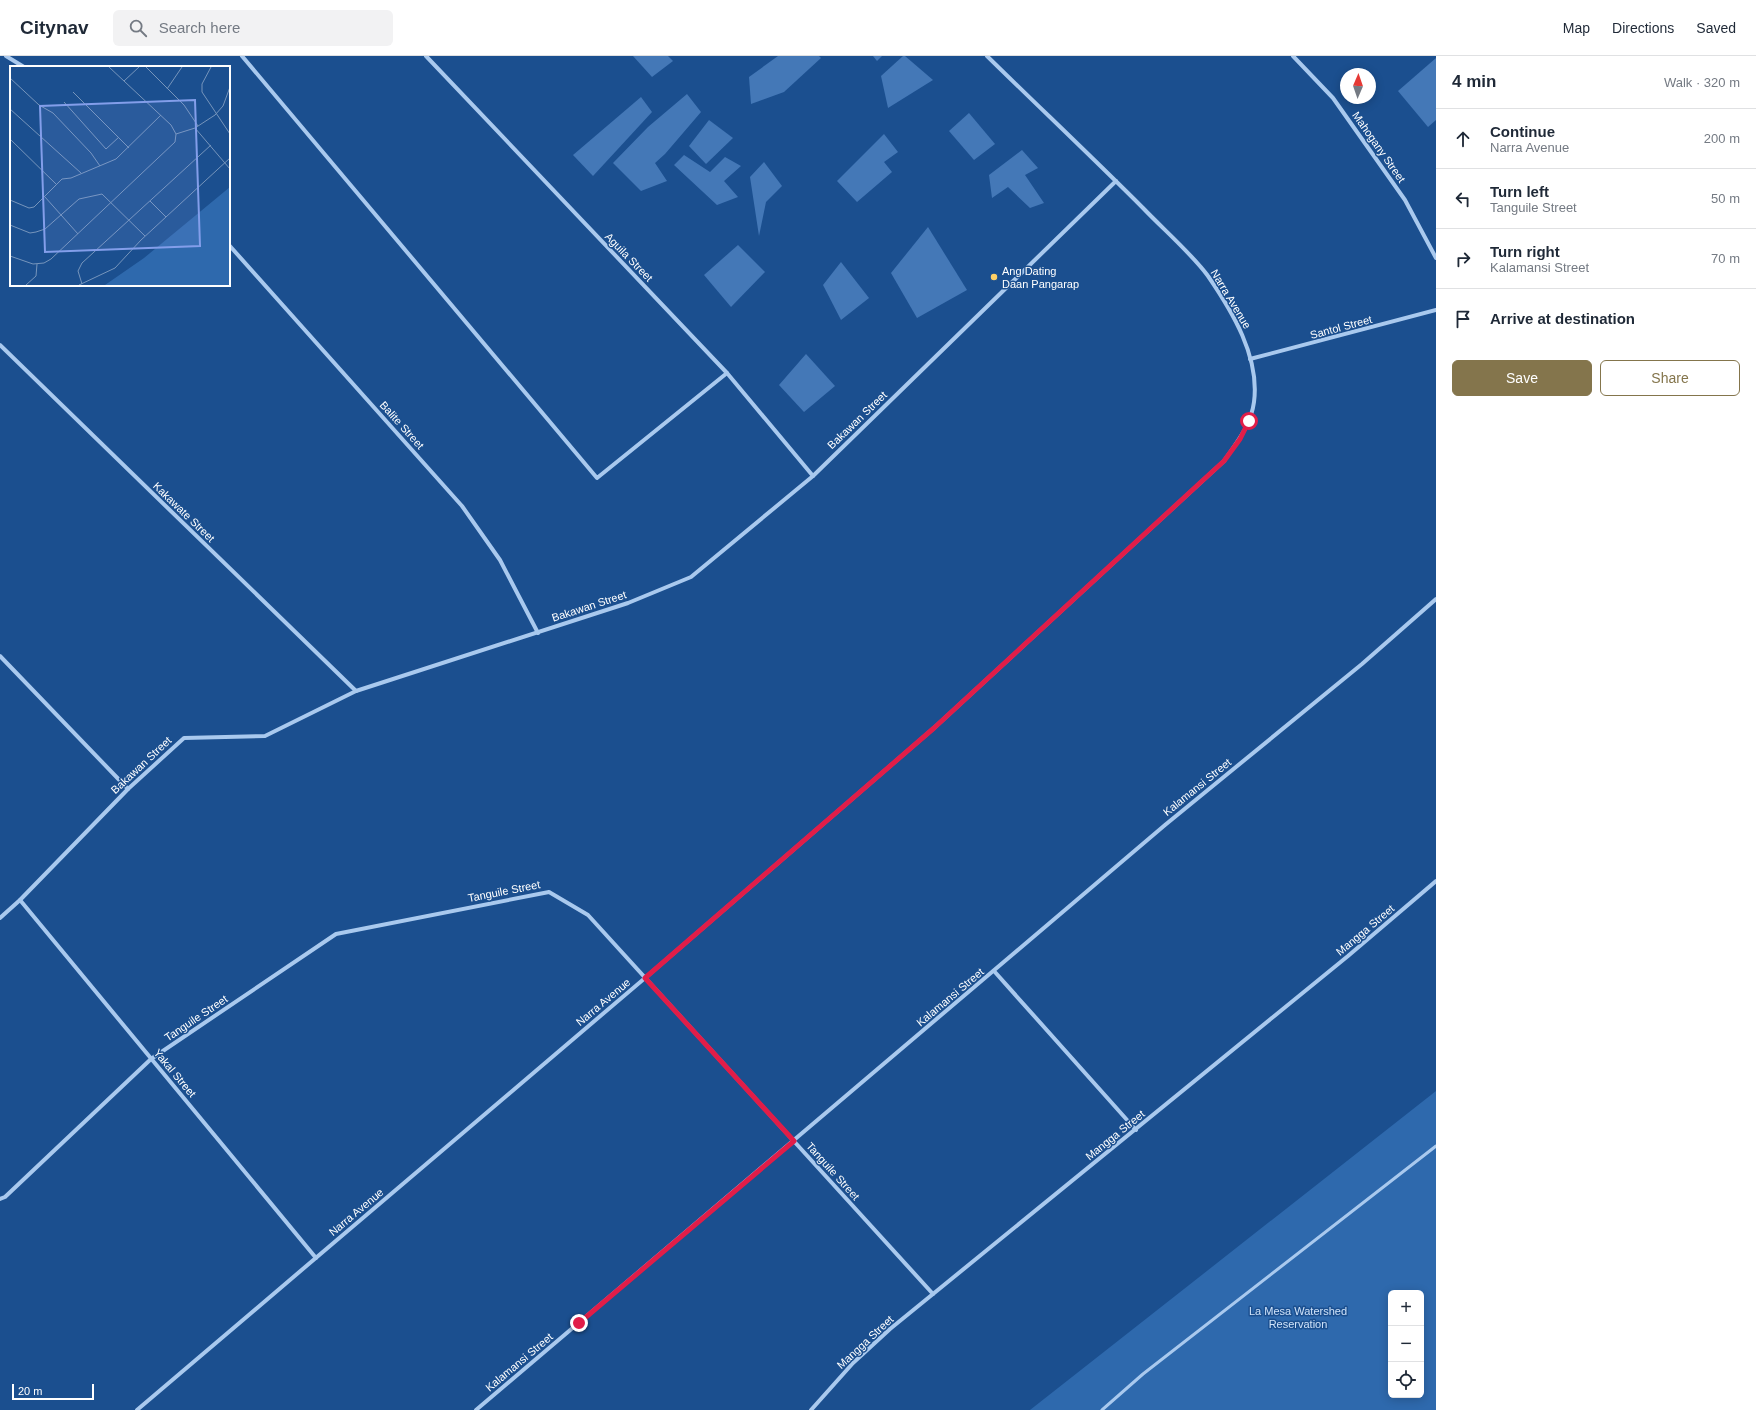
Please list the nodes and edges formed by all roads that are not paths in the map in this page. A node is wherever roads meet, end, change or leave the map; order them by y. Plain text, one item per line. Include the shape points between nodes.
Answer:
1 (6, 56) edge
2 (242, 56) edge
3 (426, 56) edge
4 (987, 56) edge
5 (1293, 56) edge
6 (22, 66) edge
7 (1116, 181) junction
8 (230, 246) edge
9 (1436, 258) edge
10 (1435, 312) edge
11 (0, 345) edge
12 (1250, 360) junction
13 (727, 373) junction
14 (813, 476) junction
15 (1436, 599) edge
16 (538, 633) junction
17 (0, 656) edge
18 (356, 691) junction
19 (128, 789) junction
20 (1436, 881) edge
21 (20, 900) junction
22 (0, 918) edge
23 (994, 971) junction
24 (645, 978) junction
25 (151, 1059) junction
26 (1136, 1130) junction
27 (794, 1141) junction
28 (1436, 1146) edge
29 (0, 1199) edge
30 (316, 1258) junction
31 (933, 1294) junction
32 (137, 1410) edge
33 (476, 1410) edge
34 (811, 1410) edge
35 (1102, 1410) edge

1 - 6 street
2 - 13 street via 597,478
3 - 13 street, Aguila Street
4 - 7 street, Narra Avenue
5 - 9 street, Mahogany Street via 1333,98 1405,200
7 - 12 street, Narra Avenue via 1207,275 1240,331
7 - 14 street, Bakawan Street
8 - 16 street, Balite Street via 462,506 500,560
10 - 12 street, Santol Street
11 - 18 street, Kakawate Street
12 - 24 street, Narra Avenue via 1254,380 1254,401 1249,421 1224,461 934,728
13 - 14 street, Aguila Street
14 - 16 street, Bakawan Street via 691,577 628,603
15 - 23 street, Kalamansi Street via 1362,664 1166,824
16 - 18 street, Bakawan Street
17 - 19 street
18 - 19 street, Bakawan Street via 265,736 184,738
19 - 21 street, Bakawan Street
20 - 26 street, Mangga Street
21 - 22 street, Bakawan Street
21 - 25 street, Yakal Street
23 - 26 street
23 - 27 street, Kalamansi Street
24 - 25 street, Tanguile Street via 588,915 549,892 336,934
24 - 27 street, Tanguile Street
24 - 30 street, Narra Avenue
25 - 29 street, Tanguile Street
25 - 30 street, Yakal Street
26 - 31 street, Mangga Street
27 - 31 street, Tanguile Street
27 - 33 street, Kalamansi Street
28 - 35 lane via 1143,1374
30 - 32 street, Narra Avenue
31 - 34 street, Mangga Street via 853,1362

